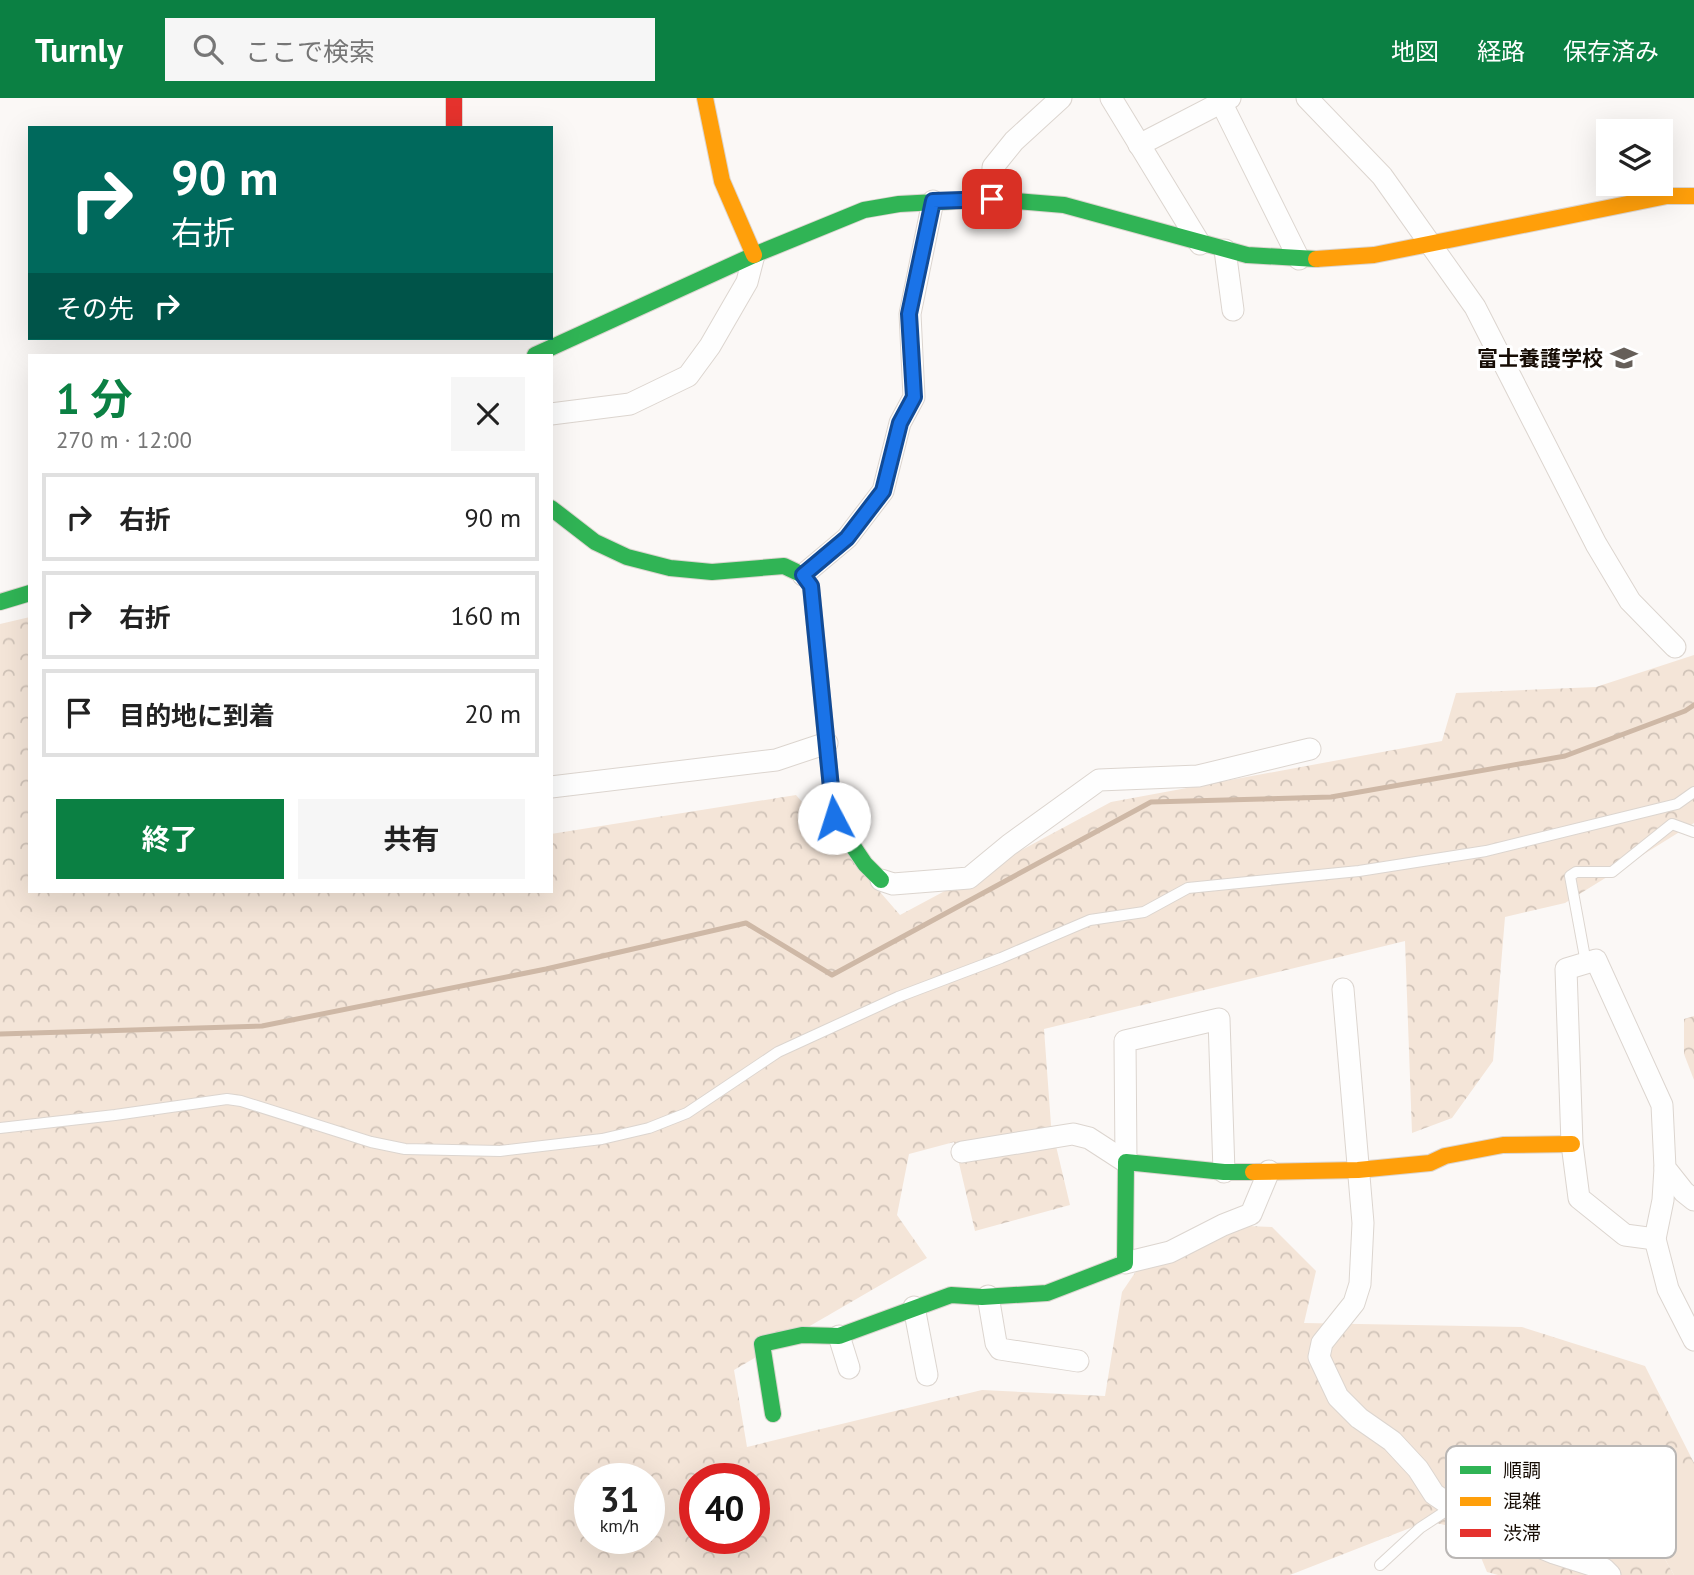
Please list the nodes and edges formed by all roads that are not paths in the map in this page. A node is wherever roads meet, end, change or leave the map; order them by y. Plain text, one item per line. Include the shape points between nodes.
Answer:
1 (454, 98) edge
2 (705, 98) edge
3 (1061, 98) edge
4 (1111, 98) edge
5 (1307, 98) edge
6 (1226, 100) edge
7 (454, 126) edge
8 (1139, 145) junction
9 (1694, 195) edge
10 (992, 199) junction
11 (933, 201) junction
12 (1428, 243) junction
13 (1200, 244) junction
14 (1225, 250) junction
15 (754, 255) junction
16 (1299, 259) junction
17 (1233, 310) dead end
18 (537, 354) edge
19 (553, 414) edge
20 (553, 510) edge
21 (803, 575) junction
22 (28, 594) edge
23 (0, 601) edge
24 (1675, 647) dead end
25 (827, 743) junction
26 (1310, 749) dead end
27 (553, 787) edge
28 (1694, 792) edge
29 (1694, 832) edge
30 (881, 880) joint
31 (1586, 963) junction
32 (1343, 989) dead end
33 (0, 1128) edge
34 (1572, 1144) junction
35 (961, 1152) dead end
36 (1126, 1162) junction
37 (1665, 1168) junction
38 (1358, 1170) junction
39 (1269, 1171) junction
40 (1224, 1172) junction
41 (1694, 1200) edge
42 (1655, 1239) junction
43 (1125, 1263) junction
44 (988, 1297) junction
45 (914, 1307) junction
46 (839, 1336) junction
47 (1694, 1339) edge
48 (1078, 1361) dead end
49 (849, 1368) dead end
50 (926, 1375) dead end
51 (773, 1414) dead end
52 (1446, 1503) edge
53 (1446, 1511) edge
54 (1570, 1558) edge
55 (1380, 1565) dead end
56 (1610, 1575) edge

1 - 7 street
2 - 15 street via 722,181
3 - 10 street via 993,167
4 - 8 street
5 - 12 street via 1382,176
6 - 8 street
6 - 16 street
8 - 13 street
9 - 12 street via 1667,196
10 - 11 street
10 - 13 street via 1064,205
11 - 15 street via 864,210
11 - 21 street via 909,314 914,397 900,423 883,491 847,538
12 - 16 street via 1374,255
12 - 24 street via 1475,307 1630,601
13 - 14 street
14 - 16 street
14 - 17 street
15 - 18 street
15 - 19 street via 747,282 688,376 630,404
20 - 21 street via 595,542 627,557 712,572 783,566
21 - 25 street via 811,586
22 - 23 street
25 - 27 street via 776,760
25 - 30 street via 834,818
26 - 30 street via 1198,776 1099,780 969,878 892,884
28 - 33 lane via 1677,804 1486,851 1359,871 1188,888 1144,912 1090,920 898,997 778,1052 687,1113 603,1139 500,1151 405,1149 227,1099
29 - 31 lane via 1672,824 1612,872 1570,876
31 - 34 street via 1566,969
31 - 37 street via 1596,960 1662,1105
32 - 38 street
34 - 38 street via 1503,1144 1430,1163
34 - 42 street via 1579,1198 1625,1235
35 - 36 street via 1073,1135 1090,1138
36 - 40 street
36 - 40 street via 1125,1041 1219,1020
36 - 43 street
37 - 41 street
37 - 42 street
38 - 39 street
38 - 52 street via 1363,1223 1360,1284 1354,1303 1322,1343 1319,1357 1338,1397 1359,1419 1392,1441
39 - 40 street
39 - 43 street via 1251,1214 1170,1252
42 - 47 street via 1668,1289
43 - 44 street via 1047,1293
44 - 45 street via 951,1295
44 - 48 street via 1000,1349
45 - 46 street
45 - 50 street
46 - 49 street
46 - 51 street via 802,1335 762,1344
53 - 55 lane
54 - 56 street

